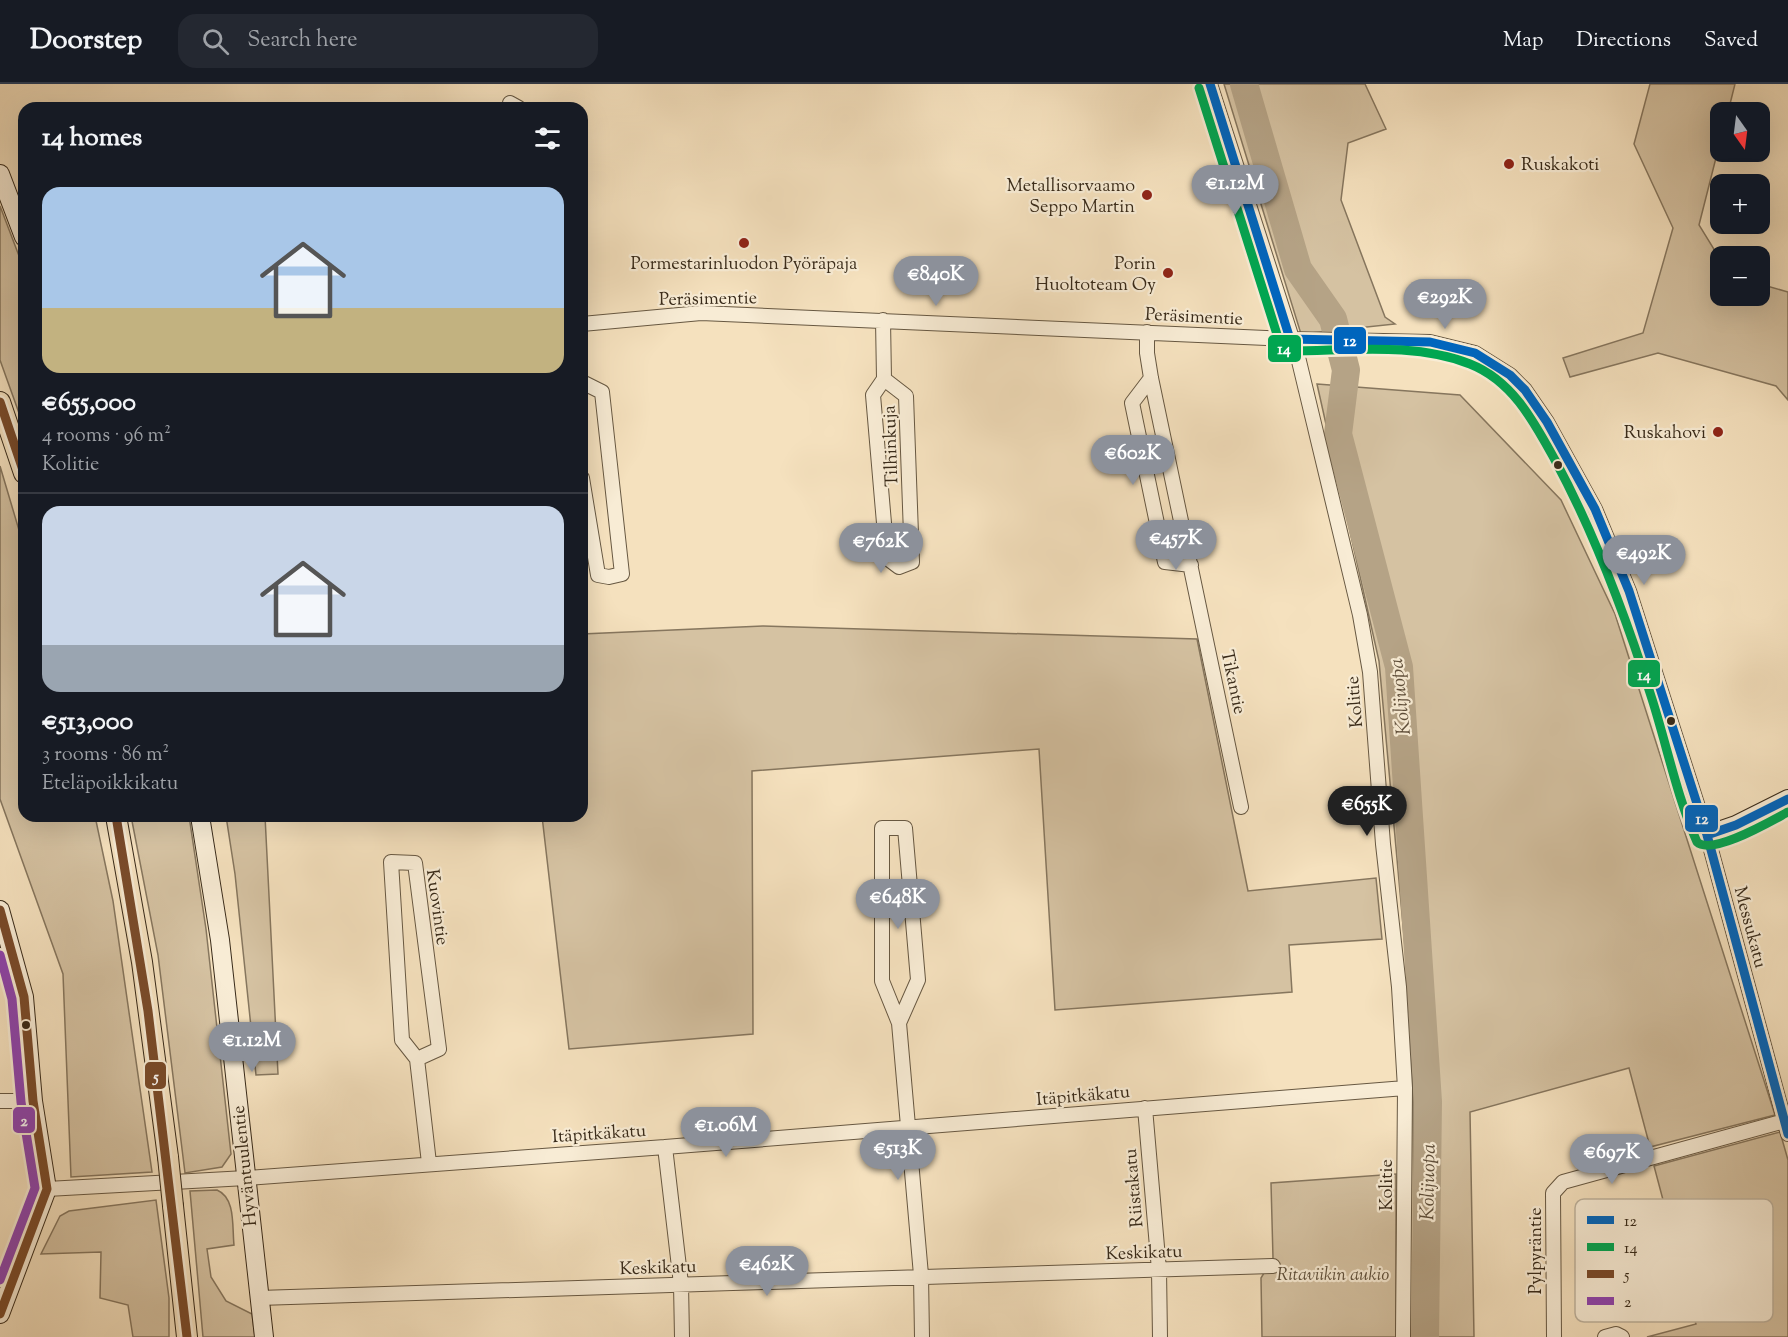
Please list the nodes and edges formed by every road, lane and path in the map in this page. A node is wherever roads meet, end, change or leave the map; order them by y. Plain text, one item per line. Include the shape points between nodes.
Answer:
1 (1210, 84) edge
2 (0, 174) edge
3 (18, 221) edge
4 (883, 320) junction
5 (588, 323) edge
6 (1148, 332) junction
7 (1290, 339) junction
8 (1151, 378) junction
9 (884, 379) junction
10 (588, 385) edge
11 (0, 402) edge
12 (18, 455) edge
13 (588, 514) edge
14 (1191, 565) junction
15 (1788, 799) edge
16 (1241, 807) dead end
17 (117, 822) edge
18 (201, 822) edge
19 (1707, 835) junction
20 (0, 910) edge
21 (899, 1023) junction
22 (417, 1059) junction
23 (1405, 1088) junction
24 (0, 1101) edge
25 (33, 1101) junction
26 (1145, 1108) junction
27 (1787, 1125) edge
28 (909, 1129) junction
29 (665, 1147) junction
30 (429, 1163) junction
31 (246, 1178) junction
32 (47, 1189) junction
33 (1273, 1266) dead end
34 (1158, 1270) junction
35 (921, 1275) junction
36 (681, 1284) junction
37 (259, 1298) junction
38 (0, 1314) edge
39 (187, 1337) edge
40 (264, 1337) edge
41 (682, 1337) edge
42 (922, 1337) edge
43 (1160, 1337) edge
44 (1403, 1337) edge
45 (1554, 1337) edge
46 (1605, 1337) edge
47 (1622, 1337) edge

1 - 7 street, Kolitie
2 - 3 street
4 - 5 street, Peräsimentie via 701,313
4 - 6 street, Peräsimentie
4 - 9 street, Tilhinkuja
6 - 7 street, Peräsimentie
6 - 8 street, Tikantie
7 - 19 street, Peräsimentie via 1430,342 1475,353 1510,375 1531,398 1595,509 1629,591
7 - 23 street, Kolitie via 1298,357 1360,615 1370,672
8 - 14 street, Tikantie
8 - 14 street via 1132,403 1165,562
9 - 9 street, Tilhinkuja via 873,396 887,558 898,567 912,562 906,396
10 - 13 street via 602,392 622,574 598,575
11 - 12 main road
14 - 16 street, Tikantie
15 - 19 street
17 - 39 main road, bridge via 142,962
18 - 31 street, Hyväntuulentie via 220,940
19 - 27 street, Messukatu
20 - 25 street via 24,997
21 - 21 street via 882,981 882,828 905,828 918,980
21 - 28 street
22 - 22 street, Kuovintie via 402,1040 391,862 415,863 438,1049
22 - 30 street, Kuovintie
23 - 26 street, Itäpitkäkatu
23 - 44 street, Kolitie
24 - 25 street
25 - 32 street
26 - 28 street, Itäpitkäkatu
26 - 34 street, Riistakatu
27 - 45 street, Pylpyräntie via 1563,1182 1553,1193
28 - 29 street, Itäpitkäkatu
28 - 35 street
29 - 30 street, Itäpitkäkatu
29 - 36 street
30 - 31 street, Itäpitkäkatu
31 - 32 street, Itäpitkäkatu
31 - 37 street, Hyväntuulentie
32 - 38 street
33 - 34 street, Keskikatu
34 - 35 street, Keskikatu
34 - 43 street, Riistakatu
35 - 36 street, Keskikatu
35 - 42 street
36 - 37 street, Keskikatu
36 - 41 street
37 - 40 street, Hyväntuulentie
46 - 47 street

